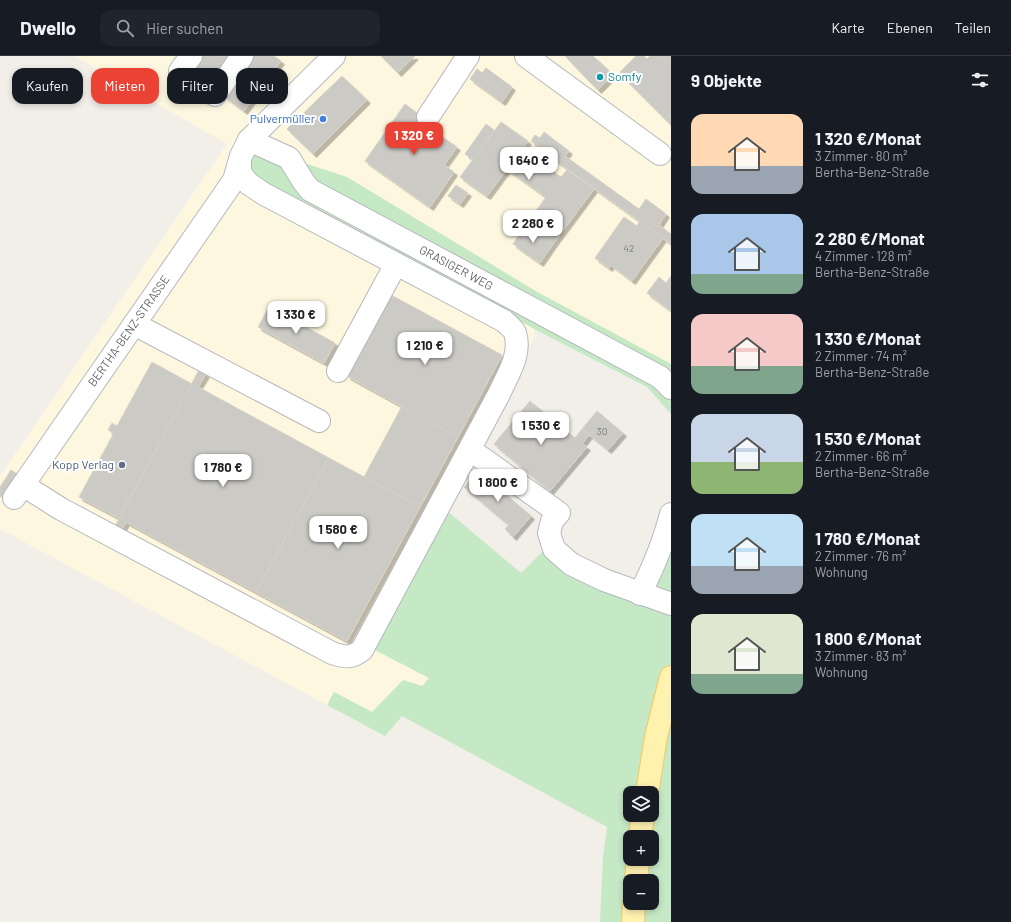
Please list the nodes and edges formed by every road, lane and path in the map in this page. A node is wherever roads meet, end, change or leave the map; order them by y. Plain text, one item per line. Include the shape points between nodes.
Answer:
1 (191, 56) edge
2 (242, 56) edge
3 (334, 56) edge
4 (468, 56) edge
5 (526, 56) edge
6 (428, 117) dead end
7 (250, 140) junction
8 (660, 154) dead end
9 (240, 162) junction
10 (396, 264) junction
11 (134, 324) junction
12 (338, 371) dead end
13 (671, 388) edge
14 (319, 421) dead end
15 (479, 456) dead end
16 (671, 514) edge
17 (655, 599) edge
18 (671, 677) edge
19 (648, 786) edge
20 (634, 910) edge
21 (633, 922) edge

1 - 2 street via 180,71 215,95
3 - 7 street, BERTHA-BENZ-STRASSE
4 - 6 street
5 - 8 street
7 - 9 street, BERTHA-BENZ-STRASSE
7 - 13 street, GRASIGER WEG via 289,158 310,190 660,377
9 - 10 street via 240,172 249,184 264,194
9 - 11 street, BERTHA-BENZ-STRASSE via 234,180
10 - 11 street, BERTHA-BENZ-STRASSE via 504,322 515,332 517,347 499,394 362,650 354,656 343,657 332,653 61,509 18,491
10 - 12 street
11 - 14 street
15 - 17 street via 559,513 552,521 549,533 554,549 571,564 604,580
16 - 17 street via 666,535 652,570
18 - 19 main road via 656,737
20 - 21 main road

